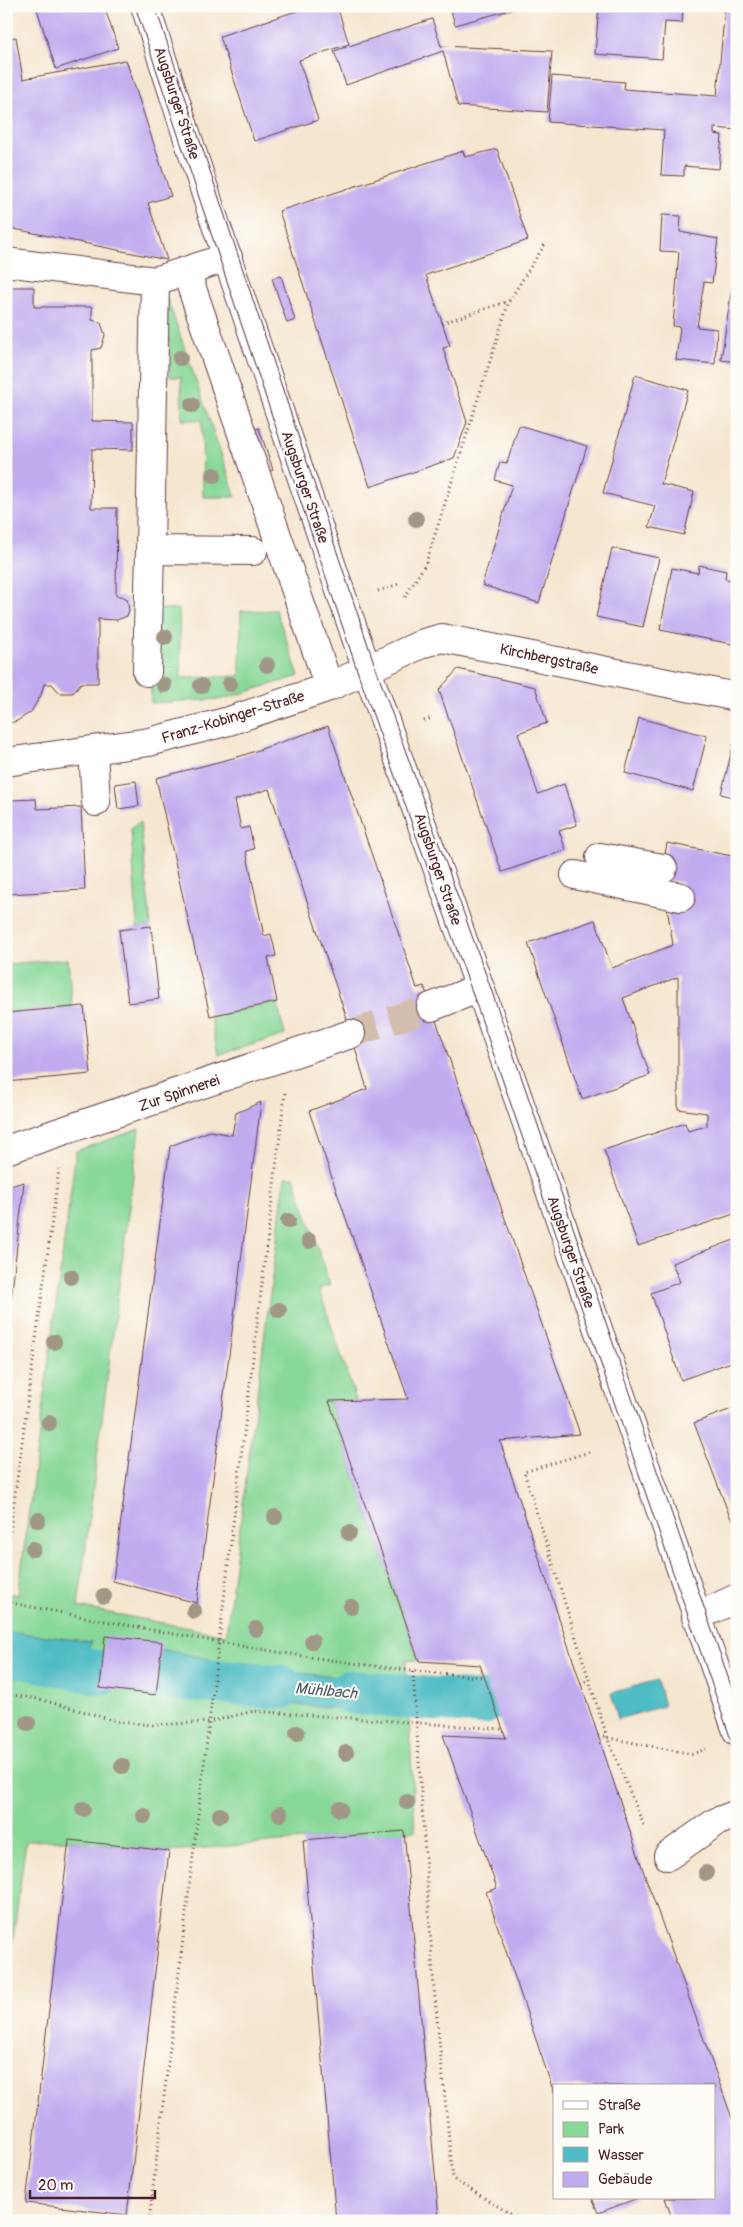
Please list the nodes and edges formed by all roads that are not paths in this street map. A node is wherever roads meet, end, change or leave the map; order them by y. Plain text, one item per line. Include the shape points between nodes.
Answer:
1 (151, 8) edge
2 (228, 257) junction
3 (6, 262) edge
4 (186, 271) junction
5 (155, 281) junction
6 (150, 550) junction
7 (264, 552) junction
8 (367, 670) junction
9 (147, 672) dead end
10 (329, 686) junction
11 (737, 697) edge
12 (93, 750) junction
13 (6, 762) edge
14 (96, 802) dead end
15 (600, 857) dead end
16 (663, 868) dead end
17 (575, 875) dead end
18 (681, 897) dead end
19 (480, 988) junction
20 (431, 1007) tunnel mouth
21 (351, 1034) tunnel mouth
22 (6, 1150) edge
23 (737, 1598) edge
24 (696, 1617) junction
25 (737, 1731) edge
26 (737, 1814) edge
27 (668, 1856) road end

1 - 2 street, Augsburger Straße
2 - 4 street
2 - 8 street, Augsburger Straße
3 - 5 street
4 - 5 street
4 - 7 street via 270,500
5 - 6 street
6 - 7 street
6 - 9 street
7 - 10 street
8 - 10 street, Franz-Kobinger-Straße
8 - 11 street, Kirchbergstraße via 442,638
8 - 19 street, Augsburger Straße
10 - 12 street, Franz-Kobinger-Straße via 229,721 149,742
12 - 13 street, Franz-Kobinger-Straße
12 - 14 street
15 - 16 street
17 - 18 street
19 - 20 street
19 - 24 street, Augsburger Straße
21 - 22 street, Zur Spinnerei
23 - 24 street
24 - 25 street, Augsburger Straße
26 - 27 street via 716,1822

